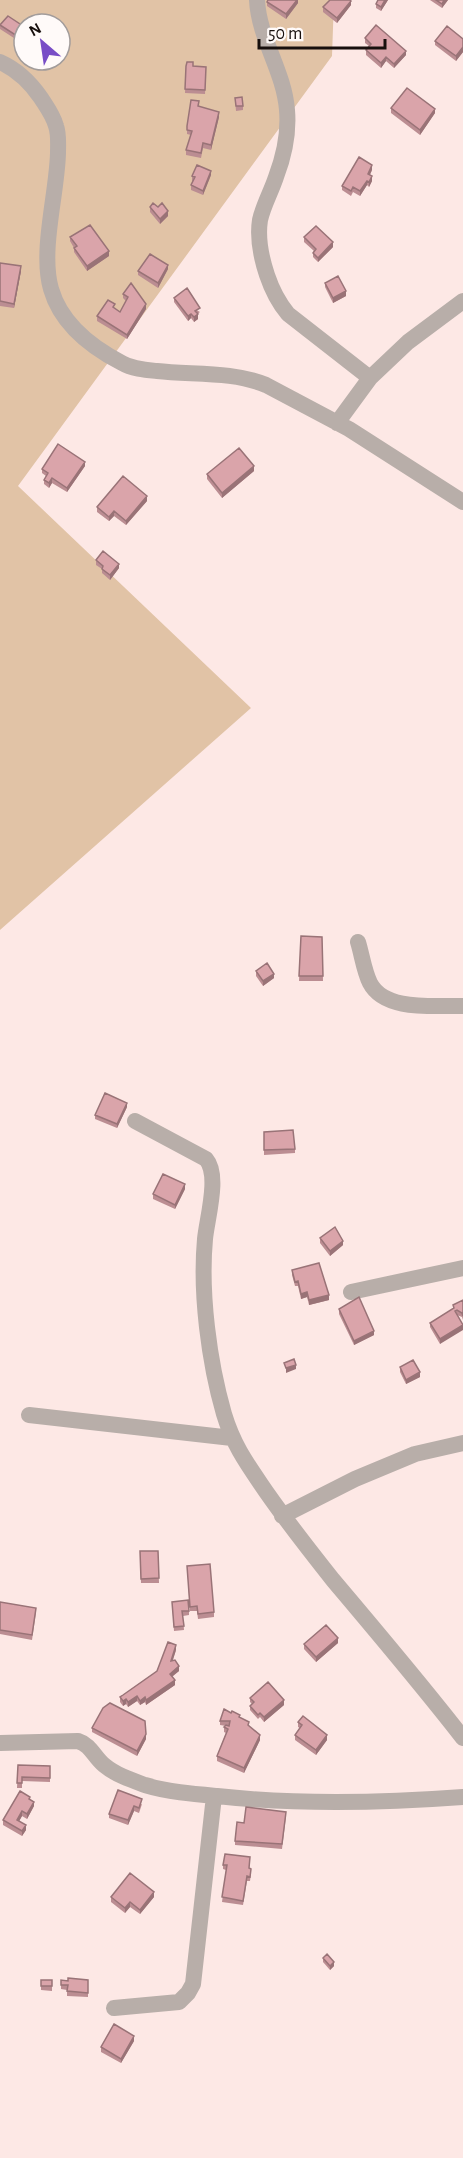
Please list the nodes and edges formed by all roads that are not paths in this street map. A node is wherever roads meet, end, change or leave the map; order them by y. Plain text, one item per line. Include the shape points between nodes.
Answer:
1 (257, 0) edge
2 (0, 62) edge
3 (463, 301) edge
4 (370, 378) junction
5 (337, 423) junction
6 (463, 502) edge
7 (358, 942) dead end
8 (463, 1006) edge
9 (135, 1122) dead end
10 (463, 1268) edge
11 (351, 1292) dead end
12 (29, 1415) dead end
13 (232, 1438) junction
14 (463, 1443) edge
15 (282, 1516) junction
16 (463, 1738) edge
17 (0, 1743) edge
18 (214, 1796) junction
19 (463, 1797) edge
20 (114, 2008) dead end

1 - 4 street via 260,23 285,93 288,120 282,156 260,221 262,262 288,315
2 - 5 street via 34,87 56,126 58,169 48,274 58,307 75,331 123,364 153,371 251,380
3 - 4 street via 408,342
4 - 5 street
5 - 6 street
7 - 8 street via 370,982 385,999
9 - 13 street via 206,1159 211,1166 203,1292 217,1379
10 - 11 street
12 - 13 street
13 - 15 street
14 - 15 street via 415,1454
15 - 16 street
17 - 18 street via 78,1741 87,1744 100,1761 120,1775 171,1791
18 - 19 street via 257,1801 418,1801
18 - 20 street via 193,1984 179,2002

